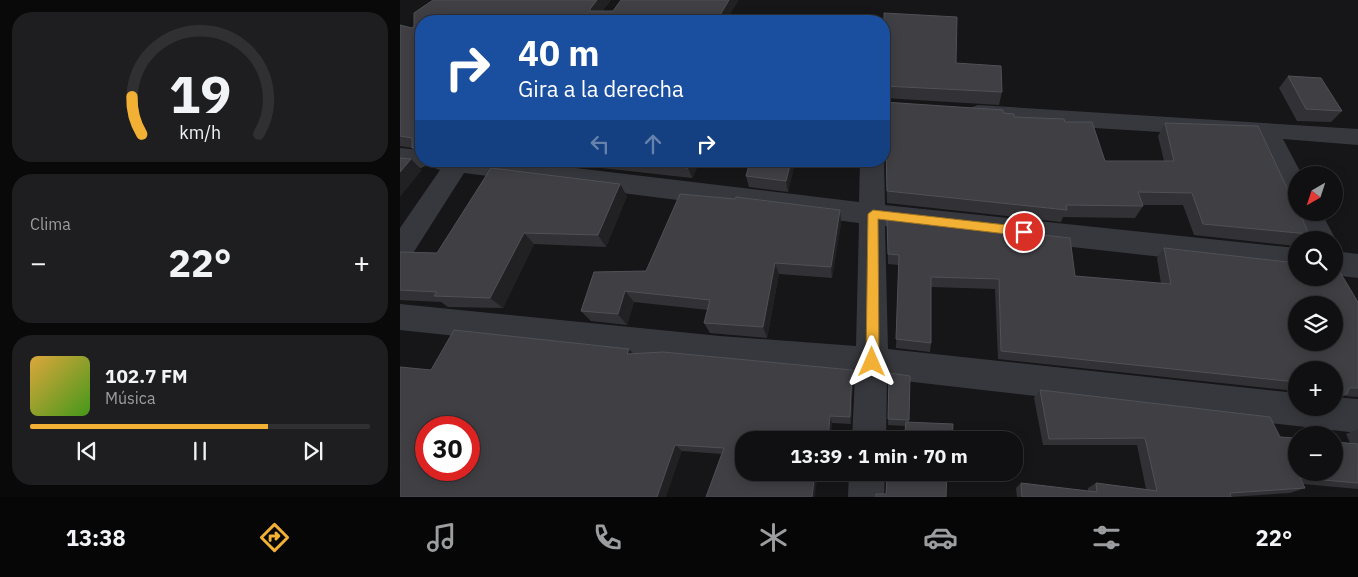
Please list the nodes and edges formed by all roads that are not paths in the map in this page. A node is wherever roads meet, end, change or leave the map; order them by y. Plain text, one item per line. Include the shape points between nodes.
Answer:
1 (952, 111) edge
2 (1267, 130) junction
3 (1358, 137) edge
4 (400, 157) edge
5 (415, 158) edge
6 (450, 167) edge
7 (493, 167) edge
8 (872, 167) edge
9 (1288, 172) edge
10 (873, 214) junction
11 (400, 250) edge
12 (1288, 259) edge
13 (400, 317) edge
14 (872, 362) junction
15 (1358, 416) edge
16 (869, 431) edge
17 (867, 481) edge
18 (866, 497) edge

1 - 2 street
2 - 3 street
2 - 9 street
4 - 5 street
6 - 11 street
7 - 10 street
8 - 10 street
10 - 12 street
10 - 14 street
13 - 14 street
14 - 15 street
14 - 16 street
17 - 18 street

